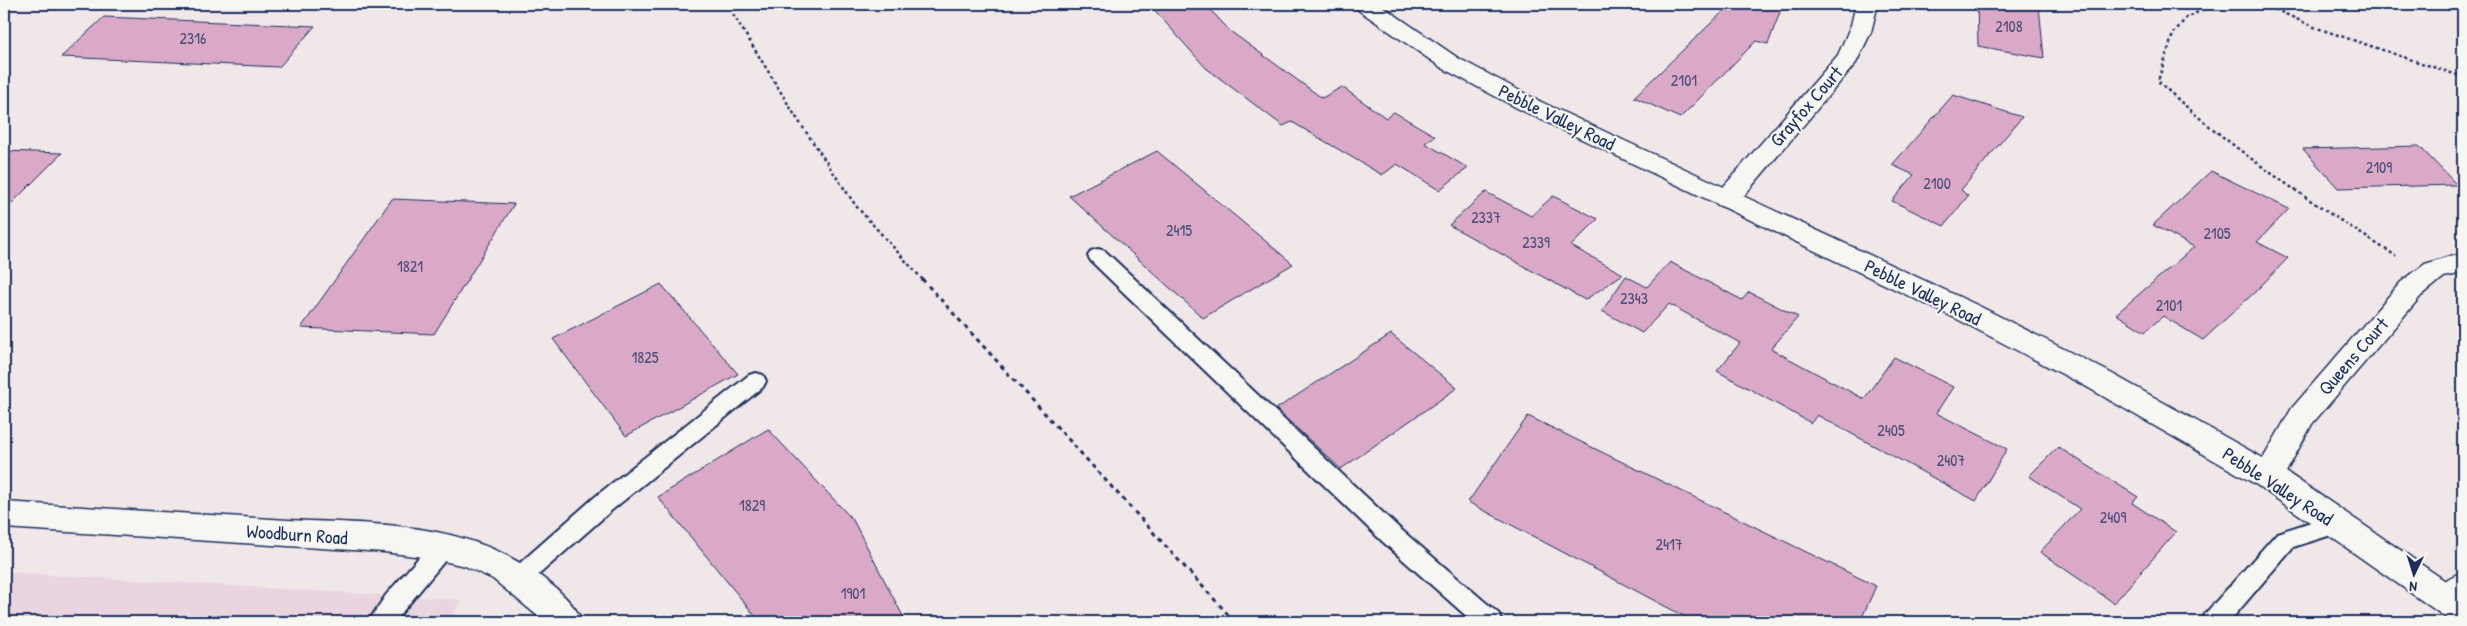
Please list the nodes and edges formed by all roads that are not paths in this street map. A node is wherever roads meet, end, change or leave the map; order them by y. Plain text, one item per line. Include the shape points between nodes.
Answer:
1 (1365, 4) edge
2 (1867, 4) edge
3 (1727, 199) junction
4 (1098, 256) dead end
5 (2463, 264) edge
6 (756, 381) dead end
7 (2268, 476) junction
8 (4, 514) edge
9 (2336, 524) junction
10 (443, 546) junction
11 (519, 578) junction
12 (2457, 598) edge
13 (380, 622) edge
14 (566, 622) edge
15 (1490, 622) edge
16 (2214, 622) edge

1 - 3 street, Pebble Valley Road via 1450,63 1529,105
2 - 3 street, Grayfox Court via 1866,16 1848,58
3 - 7 street, Pebble Valley Road via 1969,313 2080,370
4 - 15 lane via 1390,534
5 - 7 street, Queens Court via 2430,271 2406,294 2302,416
6 - 11 lane via 604,503
7 - 9 street, Pebble Valley Road
8 - 10 street, Woodburn Road via 384,539
9 - 12 street, Pebble Valley Road
9 - 16 lane via 2285,540
10 - 11 street, Woodburn Road via 483,558
10 - 13 lane
11 - 14 street, Woodburn Road

